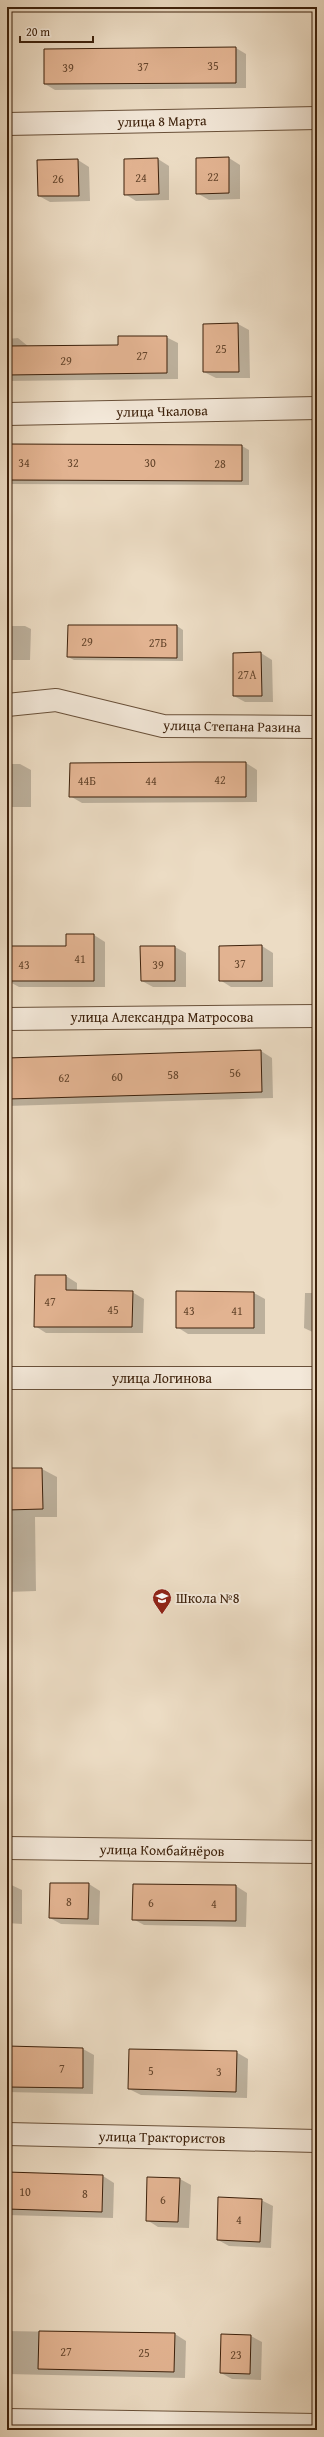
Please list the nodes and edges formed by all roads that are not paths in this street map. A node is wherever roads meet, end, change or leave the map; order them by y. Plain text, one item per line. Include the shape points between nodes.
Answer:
1 (317, 118) edge
2 (7, 124) edge
3 (317, 408) edge
4 (7, 414) edge
5 (7, 705) edge
6 (317, 726) edge
7 (317, 1016) edge
8 (7, 1019) edge
9 (7, 1378) edge
10 (317, 1378) edge
11 (7, 1848) edge
12 (317, 1852) edge
13 (7, 2134) edge
14 (317, 2140) edge
15 (18, 2423) edge
16 (317, 2425) edge

1 - 2 street, улица 8 Марта
3 - 4 street, улица Чкалова
5 - 6 street, улица Степана Разина via 56,700 163,726
7 - 8 street, улица Александра Матросова
9 - 10 street, улица Логинова
11 - 12 street, улица Комбайнёров
13 - 14 street, улица Трактористов
15 - 16 street

